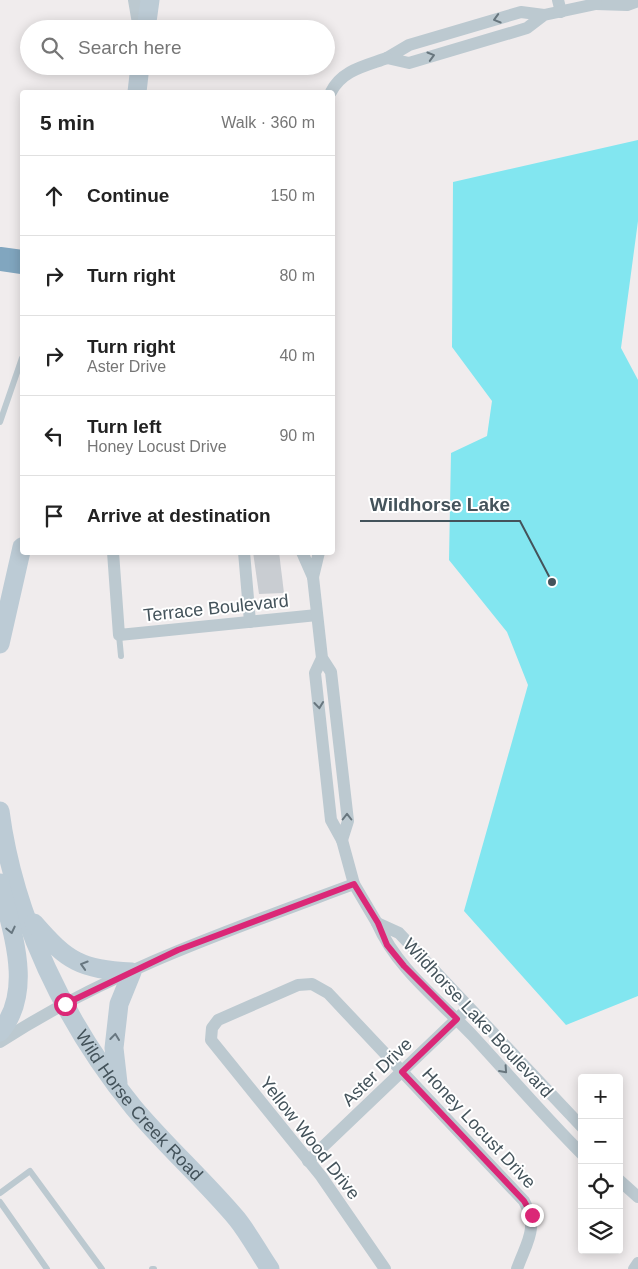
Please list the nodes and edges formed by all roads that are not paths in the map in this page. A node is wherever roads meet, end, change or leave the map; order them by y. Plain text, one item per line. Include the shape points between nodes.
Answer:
1 (136, 0) edge
2 (150, 0) edge
3 (599, 2) edge
4 (638, 2) edge
5 (559, 6) edge
6 (139, 20) edge
7 (147, 20) edge
8 (139, 75) edge
9 (137, 90) edge
10 (332, 90) edge
11 (0, 259) edge
12 (20, 262) edge
13 (20, 364) edge
14 (0, 422) edge
15 (20, 553) edge
16 (113, 555) edge
17 (244, 555) edge
18 (303, 555) edge
19 (318, 555) edge
20 (313, 577) junction
21 (4, 597) edge
22 (317, 615) junction
23 (250, 622) junction
24 (119, 635) junction
25 (0, 644) edge
26 (121, 656) dead end
27 (0, 811) edge
28 (0, 817) edge
29 (0, 883) edge
30 (354, 884) junction
31 (25, 912) junction
32 (378, 923) junction
33 (132, 972) junction
34 (65, 1004) junction
35 (469, 1007) junction
36 (457, 1019) junction
37 (212, 1028) joint
38 (0, 1032) edge
39 (0, 1042) edge
40 (402, 1072) junction
41 (118, 1085) junction
42 (578, 1123) edge
43 (578, 1150) edge
44 (308, 1161) junction
45 (623, 1182) edge
46 (0, 1193) edge
47 (638, 1197) edge
48 (0, 1202) edge
49 (638, 1263) edge
50 (47, 1269) edge
51 (102, 1269) edge
52 (270, 1269) edge
53 (385, 1269) edge
54 (518, 1269) edge
55 (634, 1269) edge

1 - 6 street
2 - 7 main road
3 - 4 street via 627,5
3 - 5 street
5 - 10 street via 544,15 521,12 409,45 387,58 350,71 339,79
8 - 9 main road
11 - 12 highway
13 - 14 lane
15 - 21 main road
16 - 24 street
17 - 23 street
18 - 20 street, Wildhorse Lake Boulevard
19 - 20 street, Wildhorse Lake Boulevard
20 - 22 street, Wildhorse Lake Boulevard
21 - 25 main road
22 - 23 street, Terrace Boulevard
22 - 30 street, Wildhorse Lake Boulevard via 322,658 315,673 332,820 342,840
23 - 24 street, Terrace Boulevard
24 - 26 lane
27 - 28 main road, Wild Horse Creek Road
28 - 31 main road, Wild Horse Creek Road
29 -> 38 main road via 20,983 15,1009
30 - 32 street, Wildhorse Lake Boulevard
30 - 33 street via 178,950
33 -> 31 main road via 101,970 77,963 55,947
31 - 34 main road, Wild Horse Creek Road
32 - 35 street, Wildhorse Lake Boulevard via 399,933
32 - 36 street, Wildhorse Lake Boulevard via 387,945 404,966
33 - 34 street
41 -> 33 main road via 114,1048 119,1004
34 - 39 street
34 - 41 main road, Wild Horse Creek Road
35 - 36 street, Aster Drive
35 - 42 street, Wildhorse Lake Boulevard
36 - 40 street, Aster Drive
36 -> 43 street, Wildhorse Lake Boulevard
37 - 40 street, Honey Locust Drive via 228,1014 298,985 312,984 328,993
37 - 44 street, Yellow Wood Drive via 211,1040
40 - 44 street, Aster Drive
40 - 54 street, Honey Locust Drive via 524,1201 532,1215 532,1229
41 - 52 main road, Wild Horse Creek Road via 238,1220
44 - 53 street, Yellow Wood Drive
45 - 47 street
46 - 51 lane via 30,1171
48 - 50 lane
49 - 55 street

